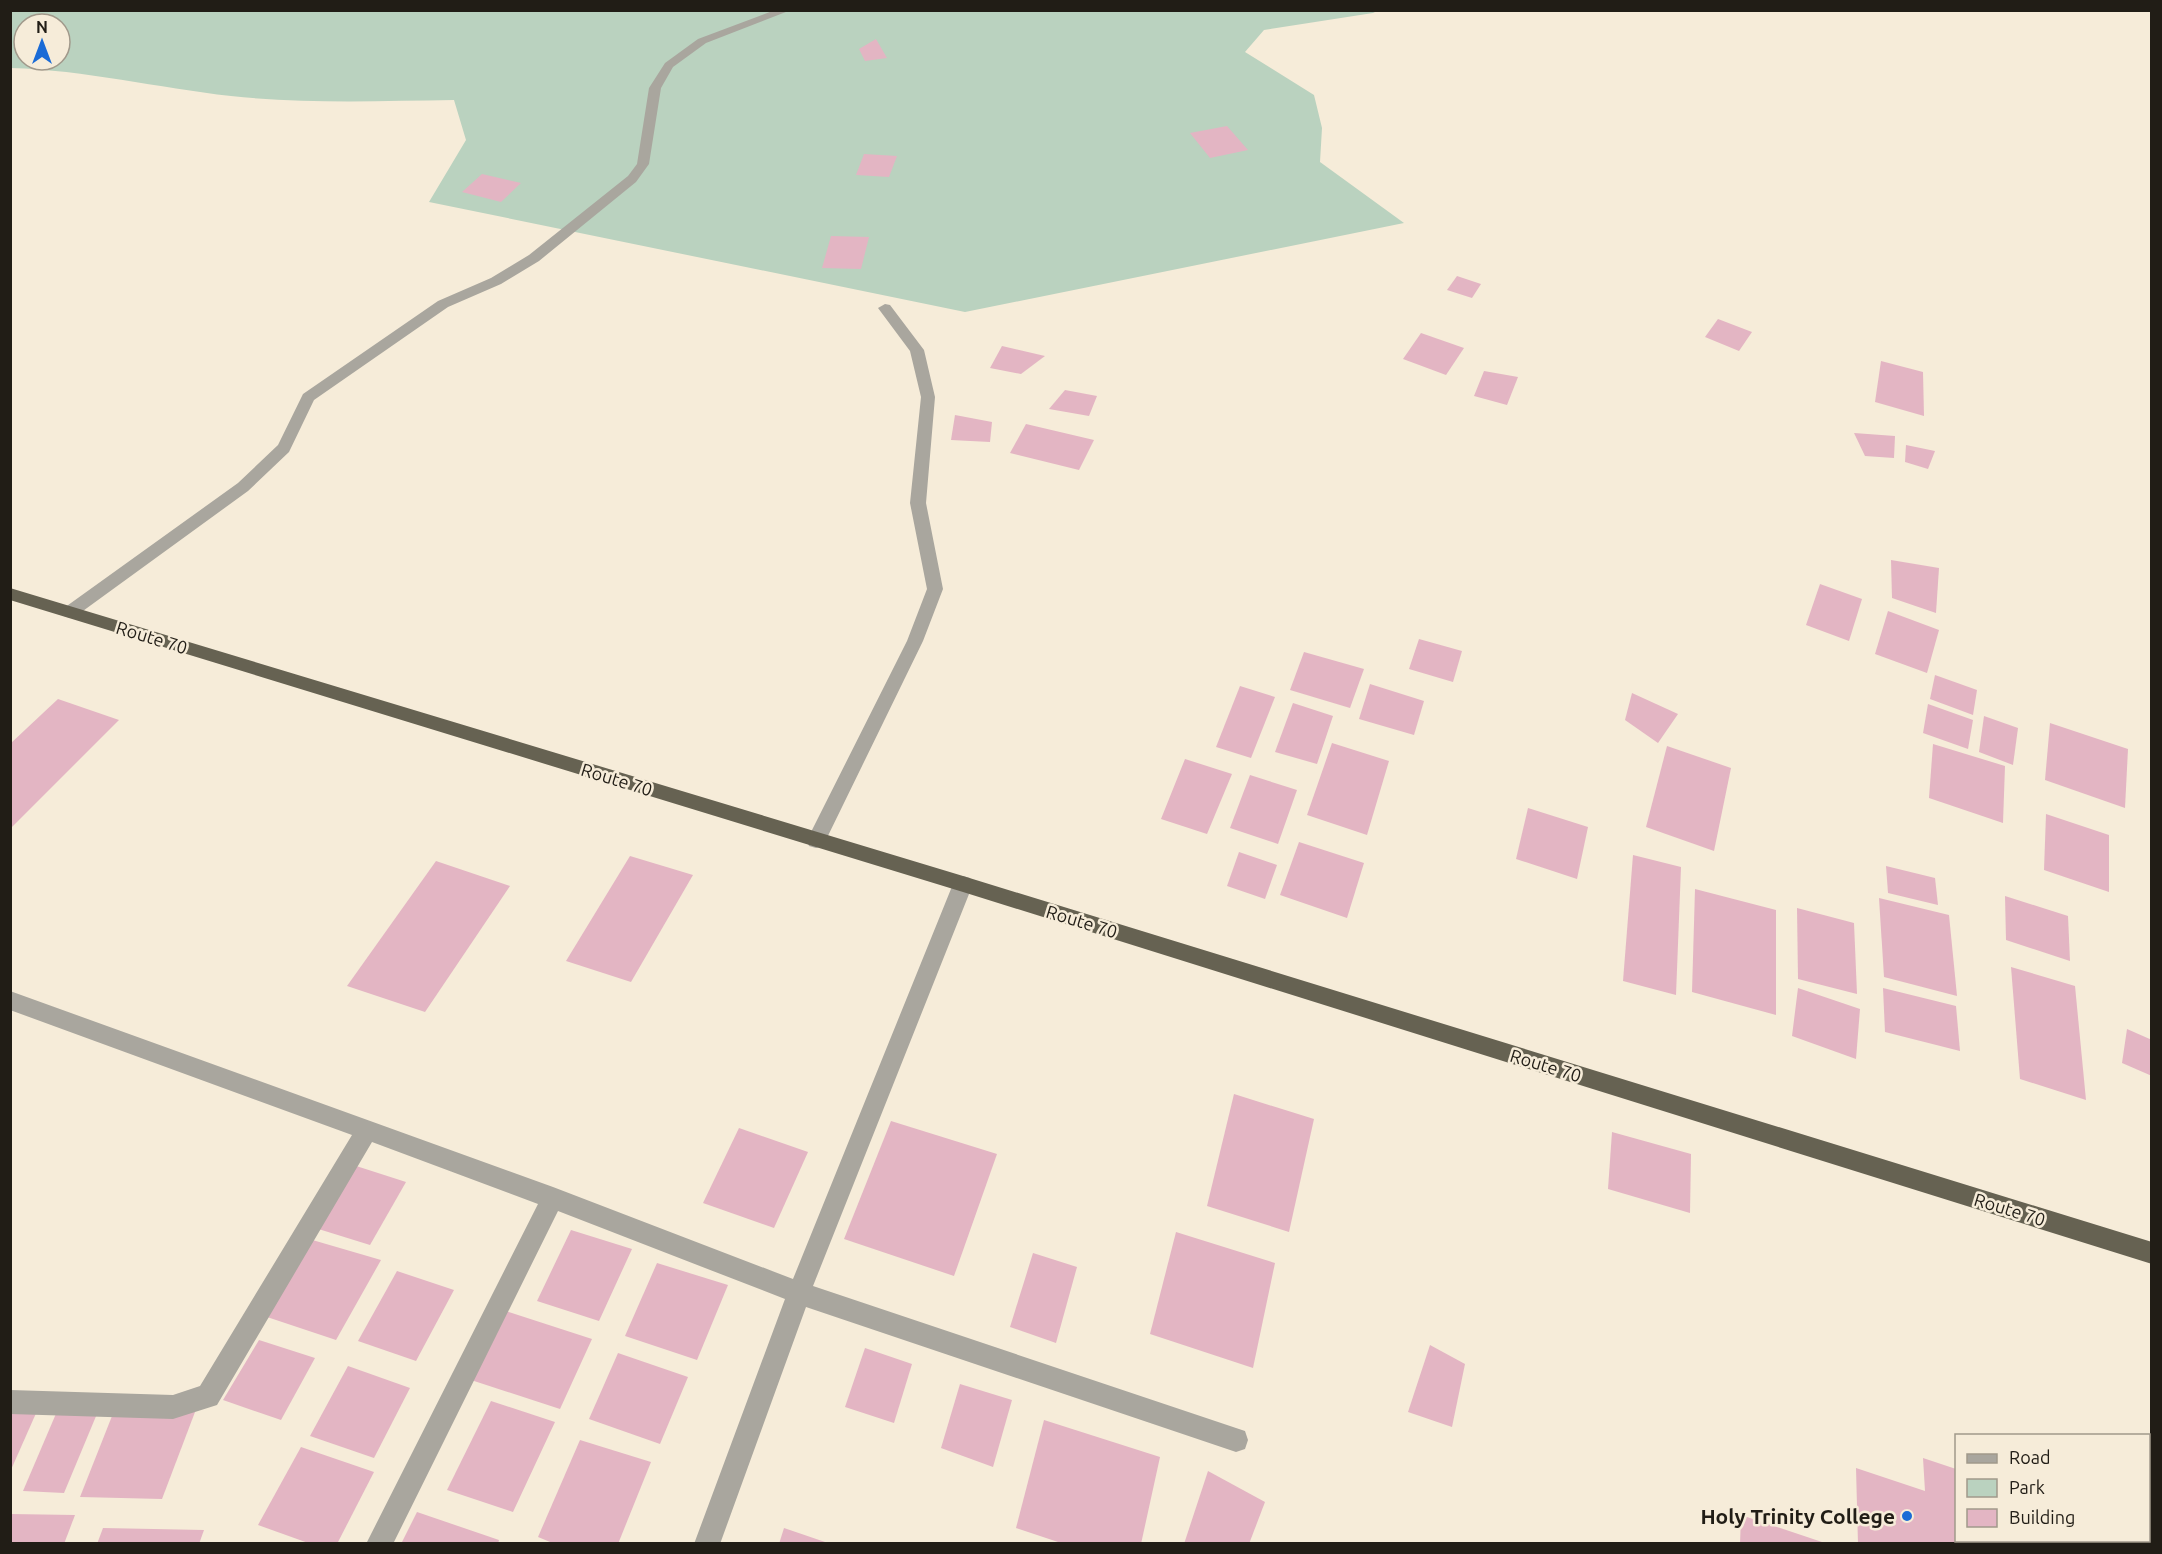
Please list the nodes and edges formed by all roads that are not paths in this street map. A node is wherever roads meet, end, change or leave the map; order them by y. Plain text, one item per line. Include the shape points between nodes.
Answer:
1 (786, 10) edge
2 (885, 308) dead end
3 (10, 594) edge
4 (70, 612) junction
5 (816, 840) junction
6 (963, 884) junction
7 (10, 1000) edge
8 (367, 1130) junction
9 (553, 1198) junction
10 (2151, 1253) edge
11 (799, 1293) junction
12 (10, 1402) edge
13 (1236, 1440) dead end
14 (379, 1544) edge
15 (707, 1544) edge

1 - 4 street via 702,41 669,64 655,88 643,164 632,179 534,258 496,281 443,304 308,397 284,448 243,487
2 - 5 street via 917,350 928,397 918,503 935,589 915,641
3 - 4 highway, Route 70
4 - 5 highway, Route 70
5 - 6 highway, Route 70
6 - 10 highway, Route 70
6 - 11 street
7 - 8 street
8 - 9 street
8 - 12 street via 208,1396 173,1407
9 - 11 street
9 - 14 street
11 - 13 street
11 - 15 street

